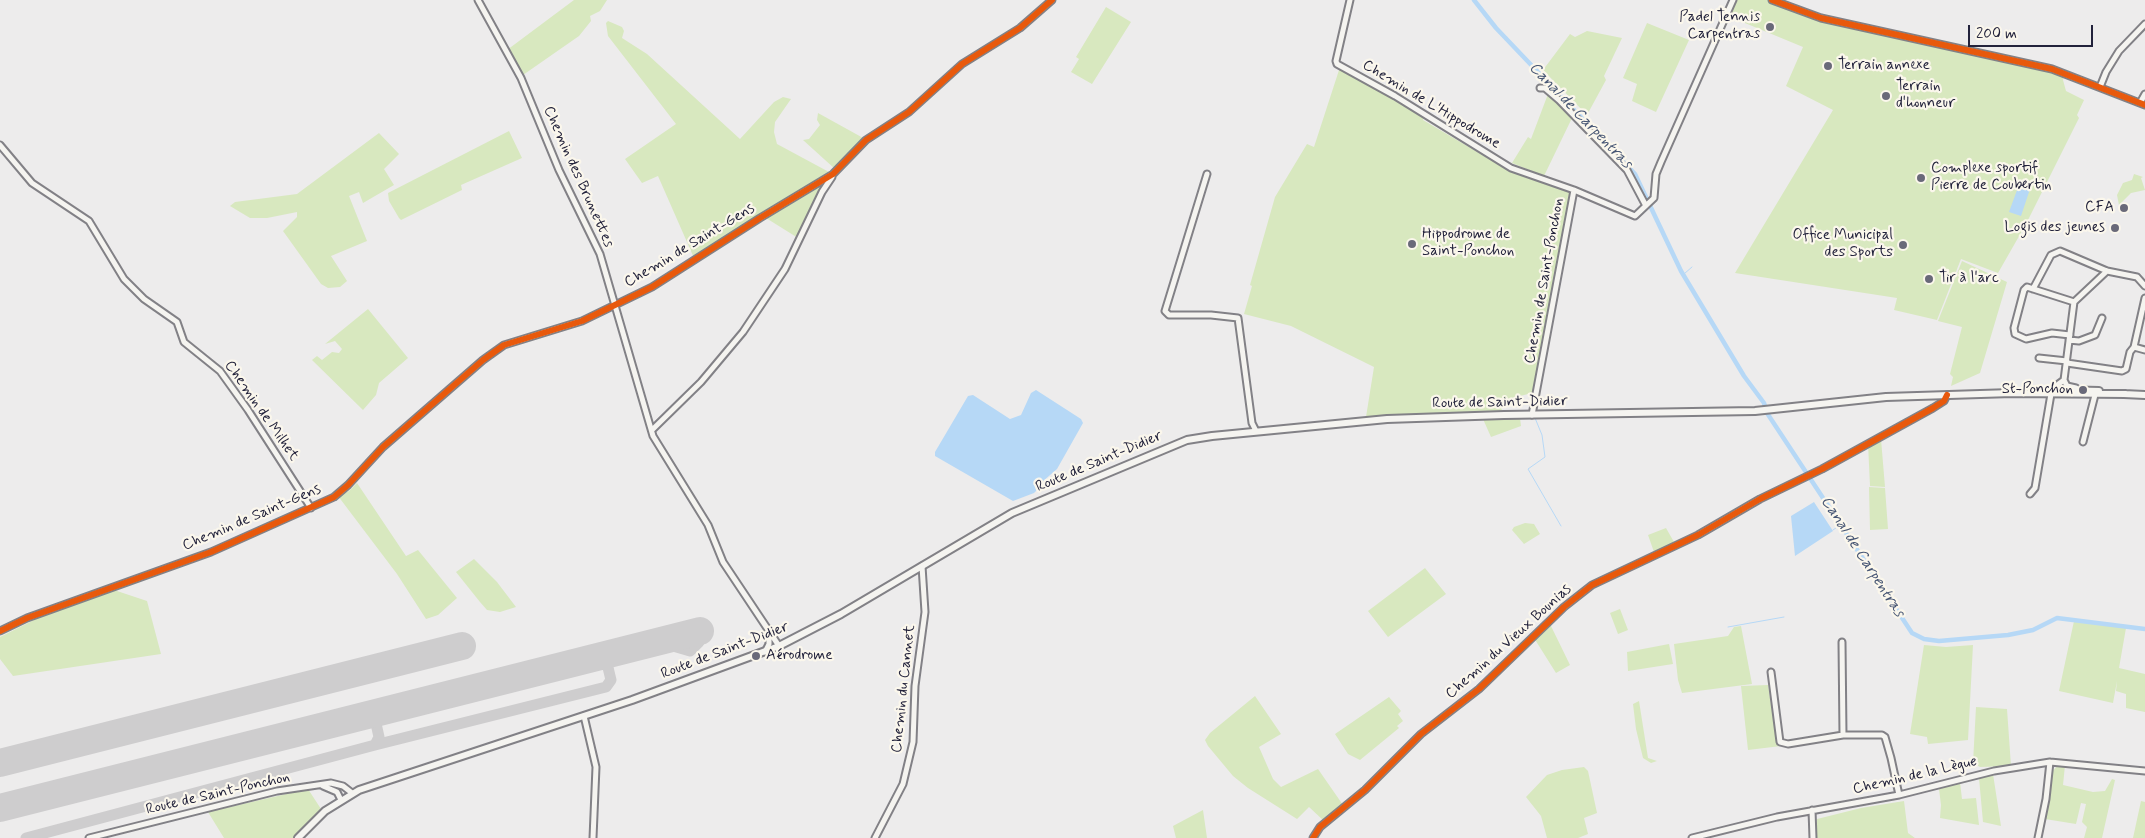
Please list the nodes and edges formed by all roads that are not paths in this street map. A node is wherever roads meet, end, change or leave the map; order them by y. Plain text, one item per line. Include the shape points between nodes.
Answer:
1 (478, 0) edge
2 (1052, 0) edge
3 (1350, 0) edge
4 (1733, 0) edge
5 (1772, 0) edge
6 (2145, 24) edge
7 (2100, 87) junction
8 (1540, 88) dead end
9 (2145, 94) edge
10 (2143, 104) edge
11 (0, 145) edge
12 (834, 174) junction
13 (1207, 174) dead end
14 (1574, 190) junction
15 (1646, 204) junction
16 (2107, 271) junction
17 (2145, 286) edge
18 (2033, 289) junction
19 (2145, 298) edge
20 (2074, 302) junction
21 (613, 306) junction
22 (2102, 318) dead end
23 (2070, 338) junction
24 (2134, 348) junction
25 (2145, 350) edge
26 (2039, 358) dead end
27 (2067, 362) junction
28 (2064, 384) junction
29 (2052, 393) junction
30 (2096, 393) junction
31 (1947, 395) junction
32 (2073, 395) junction
33 (2145, 395) edge
34 (1532, 414) junction
35 (652, 430) junction
36 (1256, 431) junction
37 (2083, 442) dead end
38 (2030, 494) dead end
39 (311, 508) junction
40 (922, 566) junction
41 (0, 631) edge
42 (770, 636) junction
43 (1842, 642) dead end
44 (778, 647) junction
45 (764, 652) junction
46 (1771, 672) dead end
47 (584, 716) junction
48 (1843, 735) junction
49 (2050, 762) junction
50 (2145, 770) edge
51 (321, 785) junction
52 (352, 794) junction
53 (1899, 795) junction
54 (341, 800) junction
55 (1812, 810) junction
56 (89, 838) edge
57 (298, 838) edge
58 (592, 838) edge
59 (875, 838) edge
60 (1312, 838) edge
61 (1692, 838) edge
62 (1813, 838) edge
63 (2038, 838) edge

1 - 21 street, Chemin des Brunettes via 521,78 559,170 600,254
2 - 12 street, Chemin de Saint-Gens via 1020,28 962,64 909,112 866,140
3 - 14 street, Chemin de L'Hippodrome via 1337,64 1511,168
4 - 15 street, Chemin de Saint-Ponchon via 1661,162 1652,200
5 - 7 street via 1821,18 2052,69
6 - 7 street via 2119,51
7 - 10 street
8 - 15 street via 1549,90 1560,100 1627,170
9 - 10 street
11 - 39 street, Chemin de Milhet via 32,183 89,221 124,279 144,299 176,322 184,342 220,371
12 - 21 street, Chemin de Saint-Gens via 652,288
12 - 35 street via 785,269 743,332 696,388
13 - 36 street via 1165,311 1169,315 1238,318 1252,423
14 - 15 street, Chemin de Saint-Ponchon via 1635,216
14 - 34 street, Chemin de Saint-Ponchon
16 - 17 street via 2137,277
16 - 18 street via 2055,252
16 - 20 street
18 - 20 street
18 - 23 street via 2024,290 2015,334 2026,339 2052,333
19 - 24 street
20 - 23 street
21 - 35 street, Chemin des Brunettes
21 - 39 street, Chemin de Saint-Gens via 582,321 504,345 383,447 334,497
22 - 23 street via 2095,335 2079,341
23 - 27 street
24 - 25 street
24 - 27 street via 2127,367 2122,371
26 - 27 street
27 - 28 street
28 - 29 main road
28 - 30 main road
28 - 32 street
29 - 31 main road, Route de Saint-Didier
29 - 32 main road
29 - 38 street via 2035,488
30 - 32 main road
30 - 33 main road
30 - 37 street
31 - 34 main road, Route de Saint-Didier via 1868,398 1768,410
31 - 60 street, Chemin du Vieux Bounias via 1933,408 1805,478 1592,585 1564,607 1479,689 1421,734
34 - 36 main road, Route de Saint-Didier via 1387,419
35 - 42 street, Chemin des Brunettes via 708,525 723,562
36 - 40 main road, Route de Saint-Didier via 1200,438 1152,453 1012,513
39 - 41 street, Chemin de Saint-Gens via 211,552 27,618
40 - 44 main road, Route de Saint-Didier
40 - 59 street, Chemin du Cannet via 925,612 915,686 913,742 903,784
42 - 44 street, Chemin des Brunettes
42 - 45 street
43 - 48 street
44 - 45 main road, Route de Saint-Didier
45 - 47 main road, Route de Saint-Didier
46 - 48 street via 1780,742 1788,744
47 - 52 main road, Route de Saint-Didier
47 - 58 street via 596,766
48 - 53 street via 1882,735 1885,738
49 - 50 street, Chemin de la Lègue
49 - 53 street, Chemin de la Lègue via 1994,771
49 - 63 street
51 - 52 street, Route de Saint-Ponchon via 336,783
51 - 54 street via 334,789
51 - 56 street, Route de Saint-Ponchon via 277,792
52 - 54 main road, Route de Saint-Didier
53 - 55 street, Chemin de la Lègue
54 - 57 main road, Route de Saint-Didier
55 - 61 street, Chemin de la Lègue
55 - 62 street

